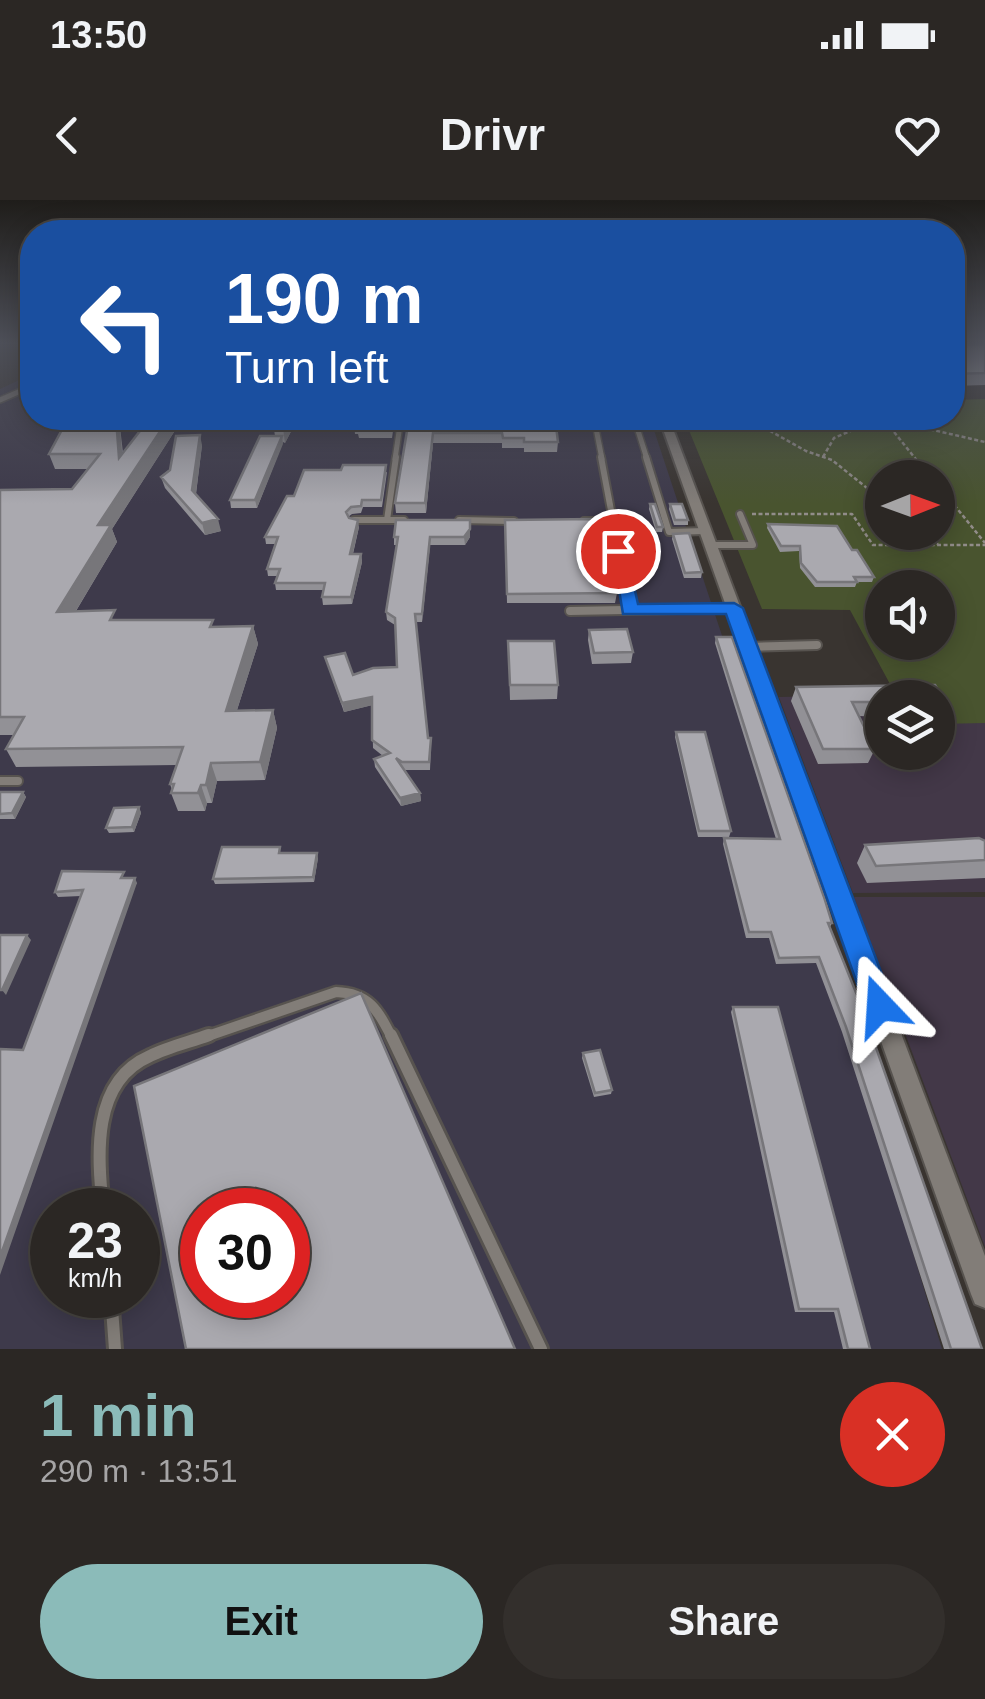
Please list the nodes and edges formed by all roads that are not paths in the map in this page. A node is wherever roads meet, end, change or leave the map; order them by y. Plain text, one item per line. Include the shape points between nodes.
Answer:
1 (399, 430) edge
2 (596, 430) edge
3 (638, 430) edge
4 (668, 430) edge
5 (740, 514) road end
6 (354, 520) edge
7 (386, 520) junction
8 (405, 520) edge
9 (443, 520) edge
10 (518, 521) edge
11 (574, 521) edge
12 (612, 521) junction
13 (708, 538) junction
14 (734, 608) junction
15 (630, 610) junction
16 (570, 611) dead end
17 (816, 645) dead end
18 (748, 646) junction
19 (0, 781) edge
20 (18, 781) dead end
21 (101, 1188) edge
22 (985, 1294) edge
23 (112, 1318) edge
24 (115, 1349) edge
25 (542, 1349) edge

1 - 7 lane
2 - 12 lane
3 - 13 lane via 668,532
4 - 13 street
5 - 13 lane via 753,545
6 - 7 lane
7 - 8 lane
9 - 10 lane
11 - 12 lane
12 - 15 lane
13 - 14 street
14 - 15 lane
14 - 18 street
15 - 16 lane
17 - 18 lane
18 - 22 street
19 - 20 lane
21 - 25 lane via 97,1141 122,1073 146,1058 336,992 358,993 378,1009
23 - 24 lane

